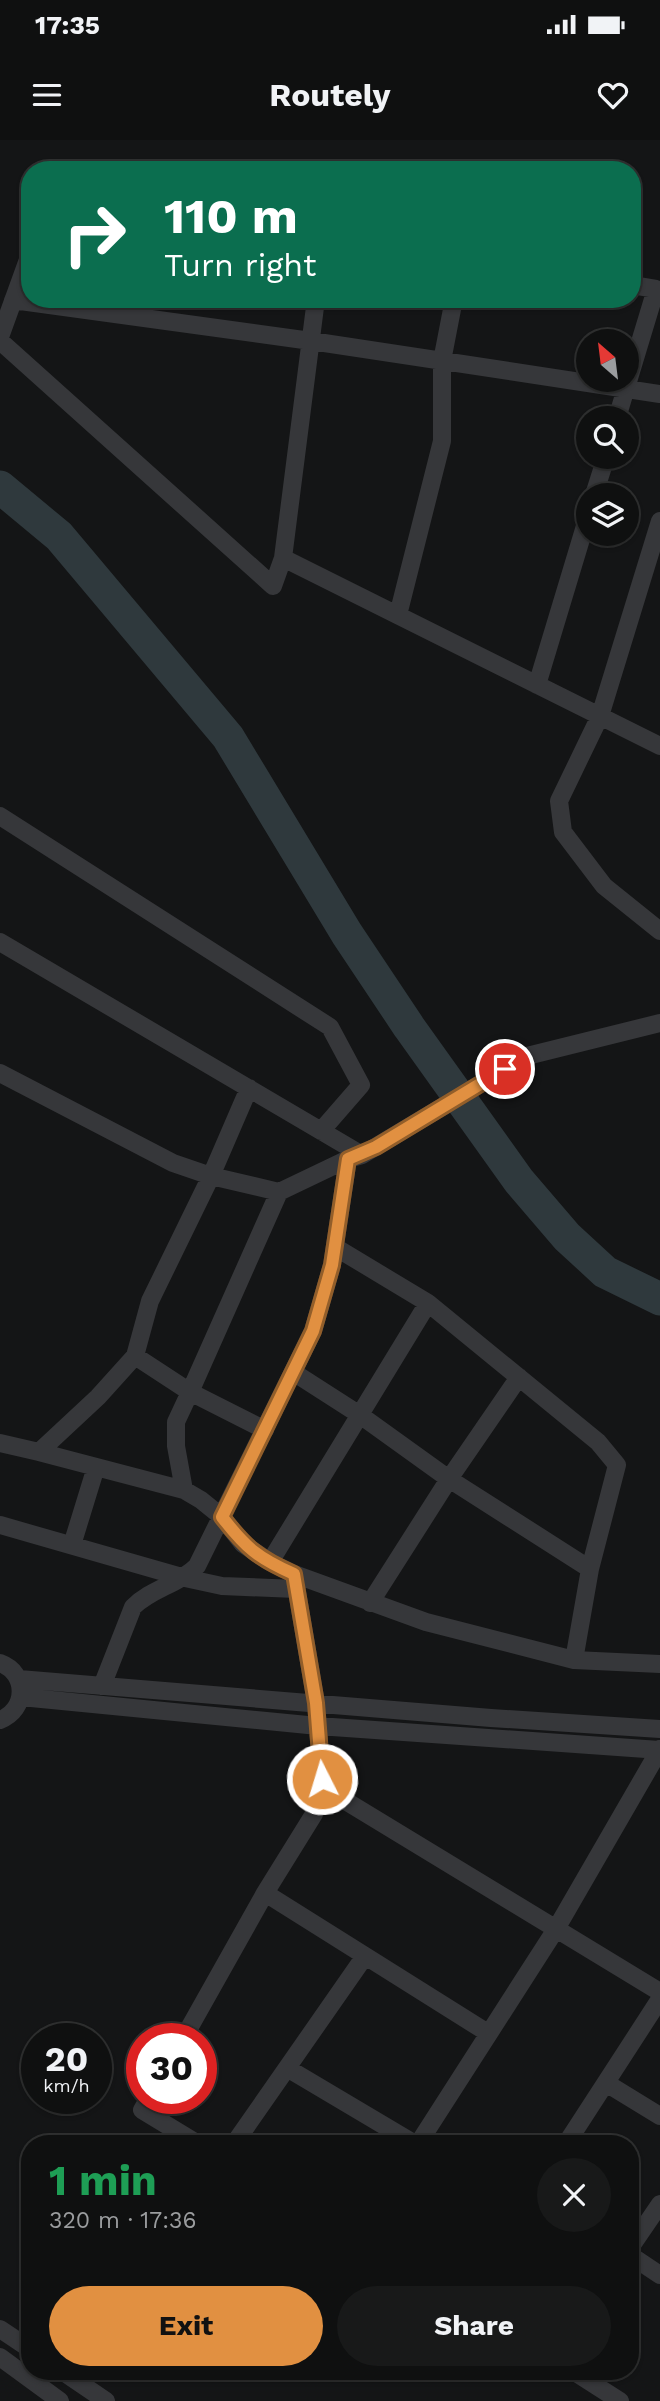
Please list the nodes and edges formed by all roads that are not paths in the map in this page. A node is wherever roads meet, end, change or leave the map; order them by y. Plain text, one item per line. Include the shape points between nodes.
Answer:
1 (21, 278) edge
2 (641, 286) edge
3 (13, 300) junction
4 (21, 301) edge
5 (71, 308) edge
6 (315, 308) edge
7 (452, 308) edge
8 (0, 339) edge
9 (311, 341) junction
10 (639, 346) edge
11 (442, 361) junction
12 (576, 381) edge
13 (639, 391) edge
14 (660, 394) edge
15 (660, 522) edge
16 (579, 546) edge
17 (656, 552) edge
18 (283, 558) junction
19 (398, 615) junction
20 (537, 685) junction
21 (600, 716) junction
22 (660, 746) edge
23 (0, 816) edge
24 (660, 931) edge
25 (0, 942) edge
26 (660, 1023) edge
27 (0, 1073) edge
28 (249, 1088) junction
29 (321, 1130) junction
30 (362, 1154) junction
31 (211, 1176) junction
32 (279, 1192) junction
33 (335, 1247) junction
34 (428, 1303) junction
35 (135, 1356) junction
36 (293, 1371) junction
37 (519, 1377) junction
38 (190, 1392) junction
39 (360, 1415) junction
40 (265, 1430) junction
41 (0, 1443) edge
42 (39, 1452) junction
43 (96, 1467) junction
44 (449, 1479) junction
45 (184, 1490) junction
46 (222, 1517) junction
47 (0, 1525) edge
48 (72, 1545) junction
49 (270, 1562) junction
50 (590, 1569) junction
51 (186, 1578) junction
52 (295, 1582) junction
53 (370, 1603) junction
54 (575, 1660) junction
55 (0, 1663) edge
56 (660, 1664) edge
57 (102, 1686) junction
58 (20, 1688) junction
59 (316, 1703) junction
60 (0, 1720) edge
61 (318, 1726) junction
62 (660, 1729) edge
63 (660, 1749) edge
64 (321, 1786) junction
65 (265, 1893) junction
66 (556, 1929) junction
67 (365, 1956) junction
68 (660, 1992) edge
69 (660, 1998) edge
70 (192, 2023) edge
71 (488, 2033) junction
72 (286, 2068) junction
73 (606, 2083) junction
74 (149, 2114) edge
75 (660, 2116) edge
76 (183, 2135) edge
77 (240, 2135) edge
78 (401, 2135) edge
79 (423, 2135) edge
80 (572, 2135) edge
81 (660, 2204) edge
82 (639, 2235) edge
83 (639, 2261) edge
84 (660, 2275) edge
85 (0, 2329) edge
86 (21, 2343) edge
87 (0, 2357) edge
88 (21, 2372) edge
89 (31, 2380) edge
90 (75, 2380) edge
91 (587, 2380) edge
92 (60, 2401) edge
93 (106, 2401) edge
94 (620, 2401) edge

1 - 3 street
2 - 10 street via 656,289
3 - 4 street
3 - 8 street
5 - 9 street
6 - 9 street
7 - 11 street
8 - 18 street via 273,586
9 - 11 street
9 - 18 street
11 - 12 street
11 - 19 street via 442,441
13 - 14 street
15 - 17 street
16 - 20 street
17 - 21 street
18 - 19 street
19 - 20 street
20 - 21 street
21 - 22 street
21 - 24 street via 559,801 563,832 604,886
23 - 29 street via 330,1027 361,1084
25 - 28 street
26 - 30 street via 527,1056
27 - 31 street via 173,1163
28 - 29 street
28 - 31 street
29 - 30 street
30 - 32 street
30 - 33 street
31 - 32 street
31 - 35 street via 150,1301
32 - 38 street
33 - 34 street
33 - 36 street via 313,1331
34 - 37 street
34 - 39 street
35 - 38 street
35 - 42 street
36 - 39 street
36 - 40 street
37 - 44 street
37 - 50 street via 598,1441 617,1465
38 - 40 street
38 - 45 street via 176,1422
39 - 44 street
39 - 49 street
40 - 46 street
41 - 42 street
42 - 43 street
43 - 45 street
43 - 48 street
44 - 50 street
44 - 53 street
45 - 46 street
46 - 49 street via 243,1544
46 - 51 street
47 - 48 street
48 - 51 street
49 - 52 street
50 - 54 street
51 - 52 street via 222,1586
51 - 57 street via 143,1597 134,1607
52 - 53 street
52 - 59 street
53 - 54 street
54 - 56 street
55 - 58 street via 14,1672
57 - 58 street
57 - 59 street
58 - 60 street via 12,1713
58 - 61 street
59 - 61 street
59 - 62 street
61 - 63 street
61 - 64 street
63 - 66 street
64 - 65 street via 314,1814
64 - 66 street
65 - 67 street
65 - 70 street
66 - 68 street
66 - 71 street
67 - 71 street
67 - 72 street
69 - 73 street
71 - 79 street
72 - 77 street
72 - 78 street
73 - 75 street
73 - 80 street
74 - 76 street
81 - 82 street
83 - 84 street
85 - 86 street
87 - 88 street
89 - 92 street
90 - 93 street
91 - 94 street

